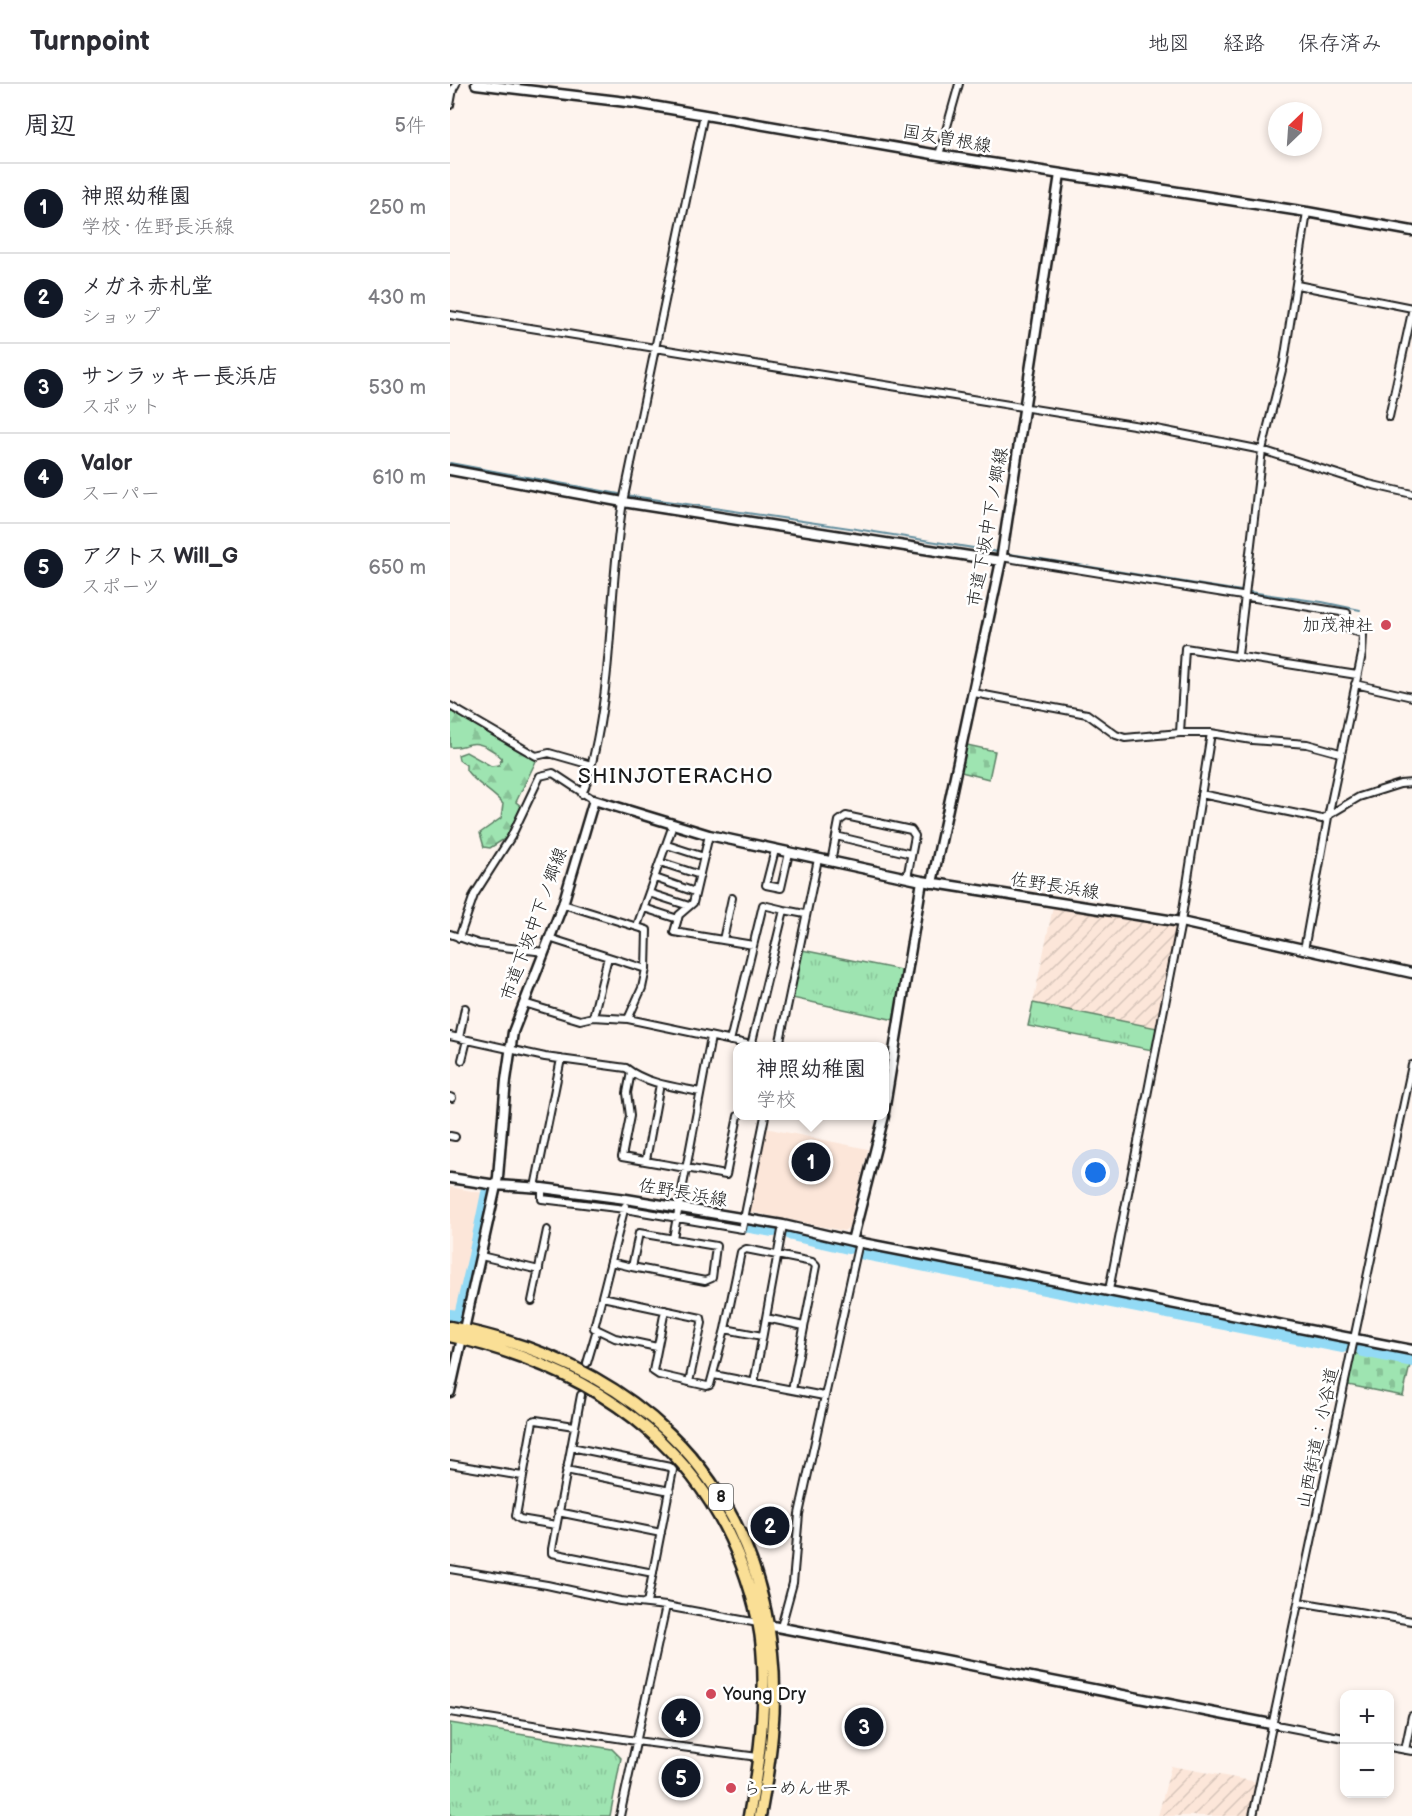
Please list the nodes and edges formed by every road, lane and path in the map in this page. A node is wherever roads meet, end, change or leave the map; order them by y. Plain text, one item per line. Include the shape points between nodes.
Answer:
1 (456, 84) edge
2 (476, 84) edge
3 (959, 84) edge
4 (450, 105) edge
5 (704, 114) junction
6 (939, 155) junction
7 (1060, 174) junction
8 (1307, 212) junction
9 (1412, 231) edge
10 (1297, 285) junction
11 (1412, 308) edge
12 (1412, 312) edge
13 (450, 315) edge
14 (656, 348) junction
15 (1024, 407) junction
16 (1389, 417) dead end
17 (1262, 450) junction
18 (450, 470) edge
19 (1412, 494) edge
20 (624, 497) junction
21 (1002, 555) junction
22 (1244, 597) junction
23 (1238, 655) junction
24 (1357, 675) junction
25 (1355, 684) junction
26 (974, 693) junction
27 (1412, 697) edge
28 (450, 706) edge
29 (1180, 733) junction
30 (1211, 733) junction
31 (1340, 753) junction
32 (591, 765) junction
33 (1412, 783) edge
34 (582, 794) junction
35 (1202, 794) junction
36 (594, 800) junction
37 (1328, 817) junction
38 (673, 825) junction
39 (709, 835) junction
40 (836, 836) junction
41 (667, 845) junction
42 (775, 849) junction
43 (789, 853) junction
44 (911, 854) junction
45 (704, 857) junction
46 (818, 859) junction
47 (660, 862) junction
48 (831, 862) junction
49 (700, 875) junction
50 (654, 878) junction
51 (907, 878) junction
52 (927, 882) junction
53 (695, 891) junction
54 (649, 893) junction
55 (732, 898) dead end
56 (563, 904) junction
57 (689, 906) junction
58 (644, 908) junction
59 (784, 910) junction
60 (805, 914) junction
61 (678, 919) junction
62 (1181, 922) junction
63 (637, 926) junction
64 (450, 934) edge
65 (459, 938) junction
66 (549, 938) junction
67 (723, 940) junction
68 (753, 945) junction
69 (1304, 950) junction
70 (544, 952) junction
71 (608, 957) junction
72 (646, 969) junction
73 (1412, 973) edge
74 (524, 1003) junction
75 (465, 1008) dead end
76 (593, 1017) junction
77 (628, 1019) junction
78 (450, 1036) edge
79 (711, 1037) junction
80 (463, 1039) junction
81 (730, 1041) junction
82 (735, 1042) edge
83 (754, 1042) edge
84 (780, 1042) edge
85 (509, 1050) junction
86 (561, 1059) junction
87 (462, 1060) dead end
88 (1412, 1065) edge
89 (631, 1072) junction
90 (660, 1084) junction
91 (889, 1087) edge
92 (700, 1092) junction
93 (737, 1120) edge
94 (764, 1120) edge
95 (883, 1120) edge
96 (646, 1160) junction
97 (686, 1168) junction
98 (450, 1178) edge
99 (496, 1185) junction
100 (540, 1190) junction
101 (626, 1205) junction
102 (677, 1213) junction
103 (743, 1223) junction
104 (783, 1226) junction
105 (547, 1230) dead end
106 (673, 1238) junction
107 (856, 1241) junction
108 (481, 1256) junction
109 (778, 1256) junction
110 (611, 1262) junction
111 (632, 1267) junction
112 (539, 1270) junction
113 (1109, 1290) junction
114 (602, 1297) junction
115 (532, 1301) dead end
116 (665, 1310) junction
117 (766, 1318) junction
118 (804, 1326) junction
119 (450, 1327) edge
120 (597, 1329) junction
121 (725, 1329) junction
122 (463, 1334) junction
123 (450, 1336) edge
124 (762, 1336) junction
125 (1354, 1338) junction
126 (657, 1347) junction
127 (1412, 1350) edge
128 (587, 1364) dead end
129 (714, 1375) junction
130 (689, 1382) junction
131 (754, 1383) junction
132 (792, 1390) junction
133 (450, 1392) edge
134 (581, 1395) dead end
135 (824, 1396) junction
136 (574, 1426) junction
137 (571, 1447) junction
138 (450, 1464) edge
139 (566, 1470) junction
140 (522, 1476) junction
141 (670, 1491) junction
142 (558, 1512) junction
143 (556, 1525) junction
144 (661, 1533) junction
145 (450, 1569) edge
146 (653, 1573) junction
147 (1299, 1602) junction
148 (647, 1603) junction
149 (666, 1606) junction
150 (1412, 1621) edge
151 (763, 1624) junction
152 (781, 1628) junction
153 (450, 1712) edge
154 (1412, 1716) edge
155 (1271, 1724) junction
156 (1340, 1737) edge
157 (636, 1741) junction
158 (1408, 1751) edge
159 (758, 1757) junction
160 (620, 1816) edge
161 (748, 1816) edge
162 (760, 1816) edge
163 (1252, 1816) edge

1 - 4 street
2 - 5 street, 国友曽根線
3 - 6 street
5 - 6 street, 国友曽根線
5 - 14 street
6 - 7 street, 国友曽根線
7 - 8 street, 国友曽根線
7 - 15 street, 市道下坂中下ノ郷線
8 - 9 street, 国友曽根線
8 - 10 street
10 - 11 street
10 - 17 street via 1284,362
12 - 16 street
13 - 14 street
14 - 15 street
14 - 20 street
15 - 17 street
15 - 21 street, 市道下坂中下ノ郷線
17 - 19 street
17 - 22 street
18 - 20 street
20 - 21 street
20 - 32 street via 616,539 606,688
21 - 22 street
21 - 26 street, 市道下坂中下ノ郷線
22 - 23 street
22 - 24 street via 1347,613 1344,627 1363,634
23 - 24 street
23 - 29 street via 1185,648
24 - 25 street
25 - 27 street
25 - 31 street
26 - 29 street via 1087,714 1125,738
26 - 52 street, 市道下坂中下ノ郷線
28 - 32 street via 536,756 549,753
29 - 30 street
30 - 31 street via 1307,744
30 - 35 street
31 - 37 street
32 - 34 street
33 - 37 street via 1359,797
34 - 36 street
34 - 65 street via 553,773 540,776 511,837 474,895
35 - 37 street via 1322,819
35 - 62 street
36 - 38 street
36 - 56 street, 市道下坂中下ノ郷線
37 - 69 street
38 - 39 street
38 - 41 street
39 - 42 street
39 - 45 street
40 - 44 street
40 - 44 street via 839,821 846,816 911,830 915,836
40 - 48 street
41 - 45 street
41 - 47 street
42 - 43 street
42 - 43 street via 766,885 781,888
43 - 46 street
44 - 51 street
45 - 49 street
46 - 48 street
46 - 60 street
47 - 49 street
47 - 50 street
48 - 51 street
49 - 53 street
50 - 53 street
50 - 54 street
51 - 52 street
52 - 62 street, 佐野長浜線
52 - 91 street
53 - 57 street
54 - 57 street
54 - 58 street
55 - 67 street
56 - 63 street
56 - 66 street, 市道下坂中下ノ郷線
57 - 61 street
58 - 61 street
58 - 63 street
59 - 60 street
59 - 68 street via 763,905
59 - 83 street
60 - 84 street
61 - 67 street via 674,932
62 - 69 street, 佐野長浜線
62 - 113 street
63 - 72 street via 647,930
64 - 65 street
65 - 70 street
66 - 70 street, 市道下坂中下ノ郷線
66 - 71 street
67 - 68 street
68 - 81 street
69 - 73 street, 佐野長浜線
70 - 74 street, 市道下坂中下ノ郷線
71 - 72 street
71 - 76 street
72 - 77 street
74 - 76 street via 580,1020
74 - 85 street, 市道下坂中下ノ郷線
75 - 80 street
76 - 77 street
77 - 79 street
78 - 80 street
79 - 81 street
79 - 92 street
80 - 85 street
80 - 87 street
81 - 82 street
85 - 86 street
85 - 99 street, 市道下坂中下ノ郷線
86 - 89 street via 626,1068
86 - 100 street
88 - 125 street, 山西街道：小谷道
89 - 90 street
89 - 96 street via 627,1093 630,1116 622,1156
90 - 92 street
90 - 96 street
92 - 97 street
93 - 97 street via 726,1175
94 - 103 street
95 - 107 street
96 - 97 street
97 - 102 street
98 - 99 street, 佐野長浜線
99 - 100 street, 佐野長浜線
99 - 108 street, 市道下坂中下ノ郷線
100 - 101 street, 佐野長浜線
101 - 102 street, 佐野長浜線
101 - 110 street
102 - 103 street, 佐野長浜線
102 - 106 street
103 - 104 street, 佐野長浜線
104 - 107 street, 佐野長浜線
104 - 109 street
105 - 112 street
106 - 111 street via 639,1233
106 - 111 street via 716,1246 710,1280
107 - 113 street, 佐野長浜線
107 - 135 street
108 - 112 street
108 - 122 street, 市道下坂中下ノ郷線
109 - 117 street
109 - 118 street via 816,1266
109 - 121 street via 746,1249 741,1252
110 - 111 street
110 - 114 street
112 - 115 street
113 - 125 street, 佐野長浜線
114 - 116 street
114 - 120 street via 594,1328
116 - 126 street
116 - 130 street via 700,1318 702,1323
117 - 118 street
117 - 124 street
118 - 132 street
119 - 122 highway, 8
120 - 126 street via 615,1338
120 - 128 street
121 - 124 street
121 - 129 street
122 - 123 highway, 8
122 - 133 street, 市道下坂中下ノ郷線
122 - 151 highway, 8 via 530,1348 596,1377 674,1438 719,1494 743,1539 753,1565
124 - 131 street
125 - 127 street, 佐野長浜線
125 - 147 street, 山西街道：小谷道
126 - 130 street via 654,1374
129 - 130 street via 707,1386
129 - 131 street
131 - 132 street
132 - 135 street
134 - 136 street
135 - 152 street via 799,1514 793,1583
136 - 137 street
136 - 140 street via 533,1421
137 - 139 street
137 - 141 street via 670,1467
138 - 140 street
139 - 141 street
139 - 142 street
140 - 143 street via 516,1516
141 - 144 street
142 - 143 street
142 - 144 street
143 - 146 street via 552,1550 556,1555
144 - 146 street
145 - 148 street
146 - 148 street
147 - 150 street
147 - 155 street, 山西街道：小谷道
148 - 149 street
149 - 151 street
149 - 157 street
151 - 152 street
151 - 159 highway, 8 via 763,1714
151 - 162 highway, 8 via 772,1655 773,1705
152 - 155 street
153 - 157 street
154 - 158 street
155 - 156 street
155 - 163 street, 山西街道：小谷道
157 - 159 street
157 - 160 street
159 - 161 highway, 8

